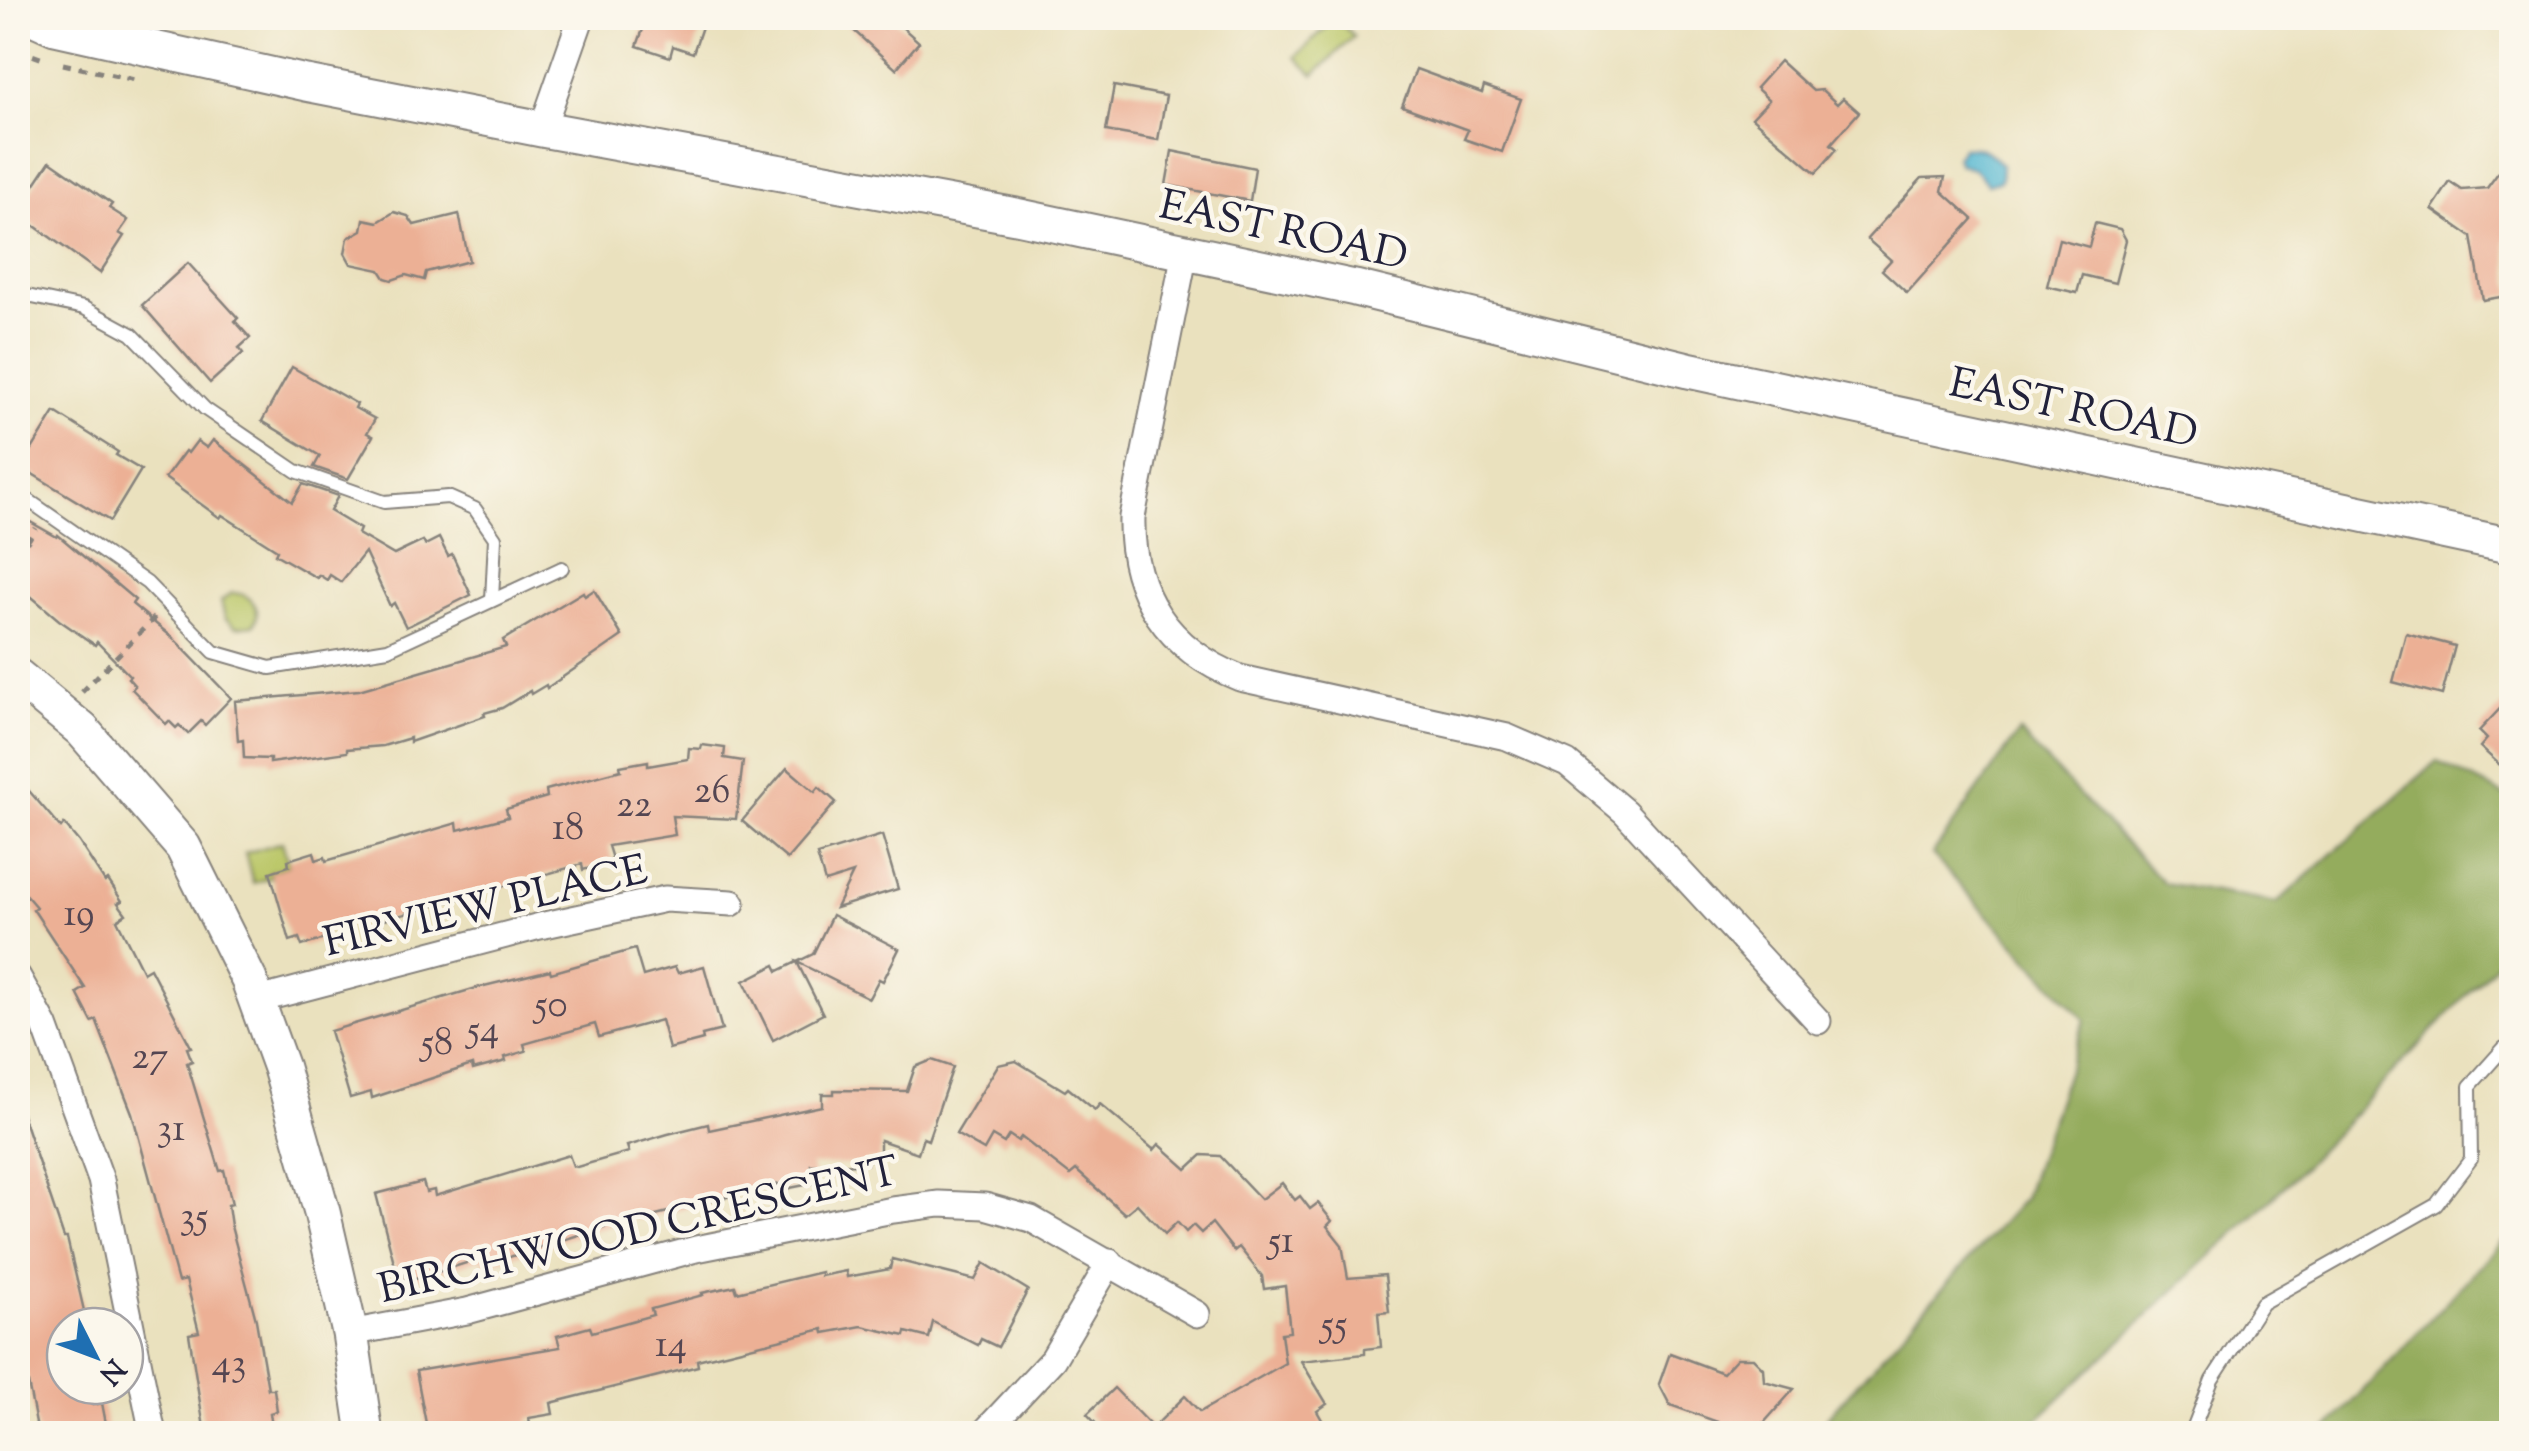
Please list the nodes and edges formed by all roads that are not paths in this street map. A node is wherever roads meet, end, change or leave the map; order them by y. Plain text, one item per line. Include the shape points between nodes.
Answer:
1 (35, 18) edge
2 (581, 18) edge
3 (542, 129) junction
4 (1185, 252) junction
5 (18, 291) edge
6 (18, 494) edge
7 (2512, 546) edge
8 (562, 568) dead end
9 (492, 600) junction
10 (18, 677) edge
11 (732, 903) dead end
12 (18, 977) edge
13 (258, 1000) junction
14 (1818, 1021) dead end
15 (2512, 1046) edge
16 (1110, 1262) junction
17 (1196, 1314) dead end
18 (350, 1332) junction
19 (153, 1434) edge
20 (365, 1434) edge
21 (984, 1434) edge
22 (2191, 1434) edge

1 - 3 main road, EAST ROAD via 145,49
2 - 3 street
3 - 4 main road, EAST ROAD
4 - 7 main road, EAST ROAD via 1688,370
4 - 14 street via 1132,517 1140,581 1166,626 1191,650 1240,678 1507,737 1567,763 1625,812
5 - 9 lane via 84,308 132,334 205,409 296,472 384,502 448,498 476,509 495,538
6 - 9 lane via 147,583 214,652 270,668 388,648
8 - 9 lane
10 - 13 main road via 82,730 183,847
11 - 13 street, FIRVIEW PLACE via 665,899
12 - 19 street via 45,1026 101,1180
13 - 18 main road via 312,1172
15 - 22 lane via 2470,1086 2471,1159 2436,1205 2262,1302 2212,1380
16 - 17 street, BIRCHWOOD CRESCENT
16 - 18 street, BIRCHWOOD CRESCENT via 1016,1213 924,1205 696,1248 466,1311
16 - 21 street via 1053,1358
18 - 20 main road

